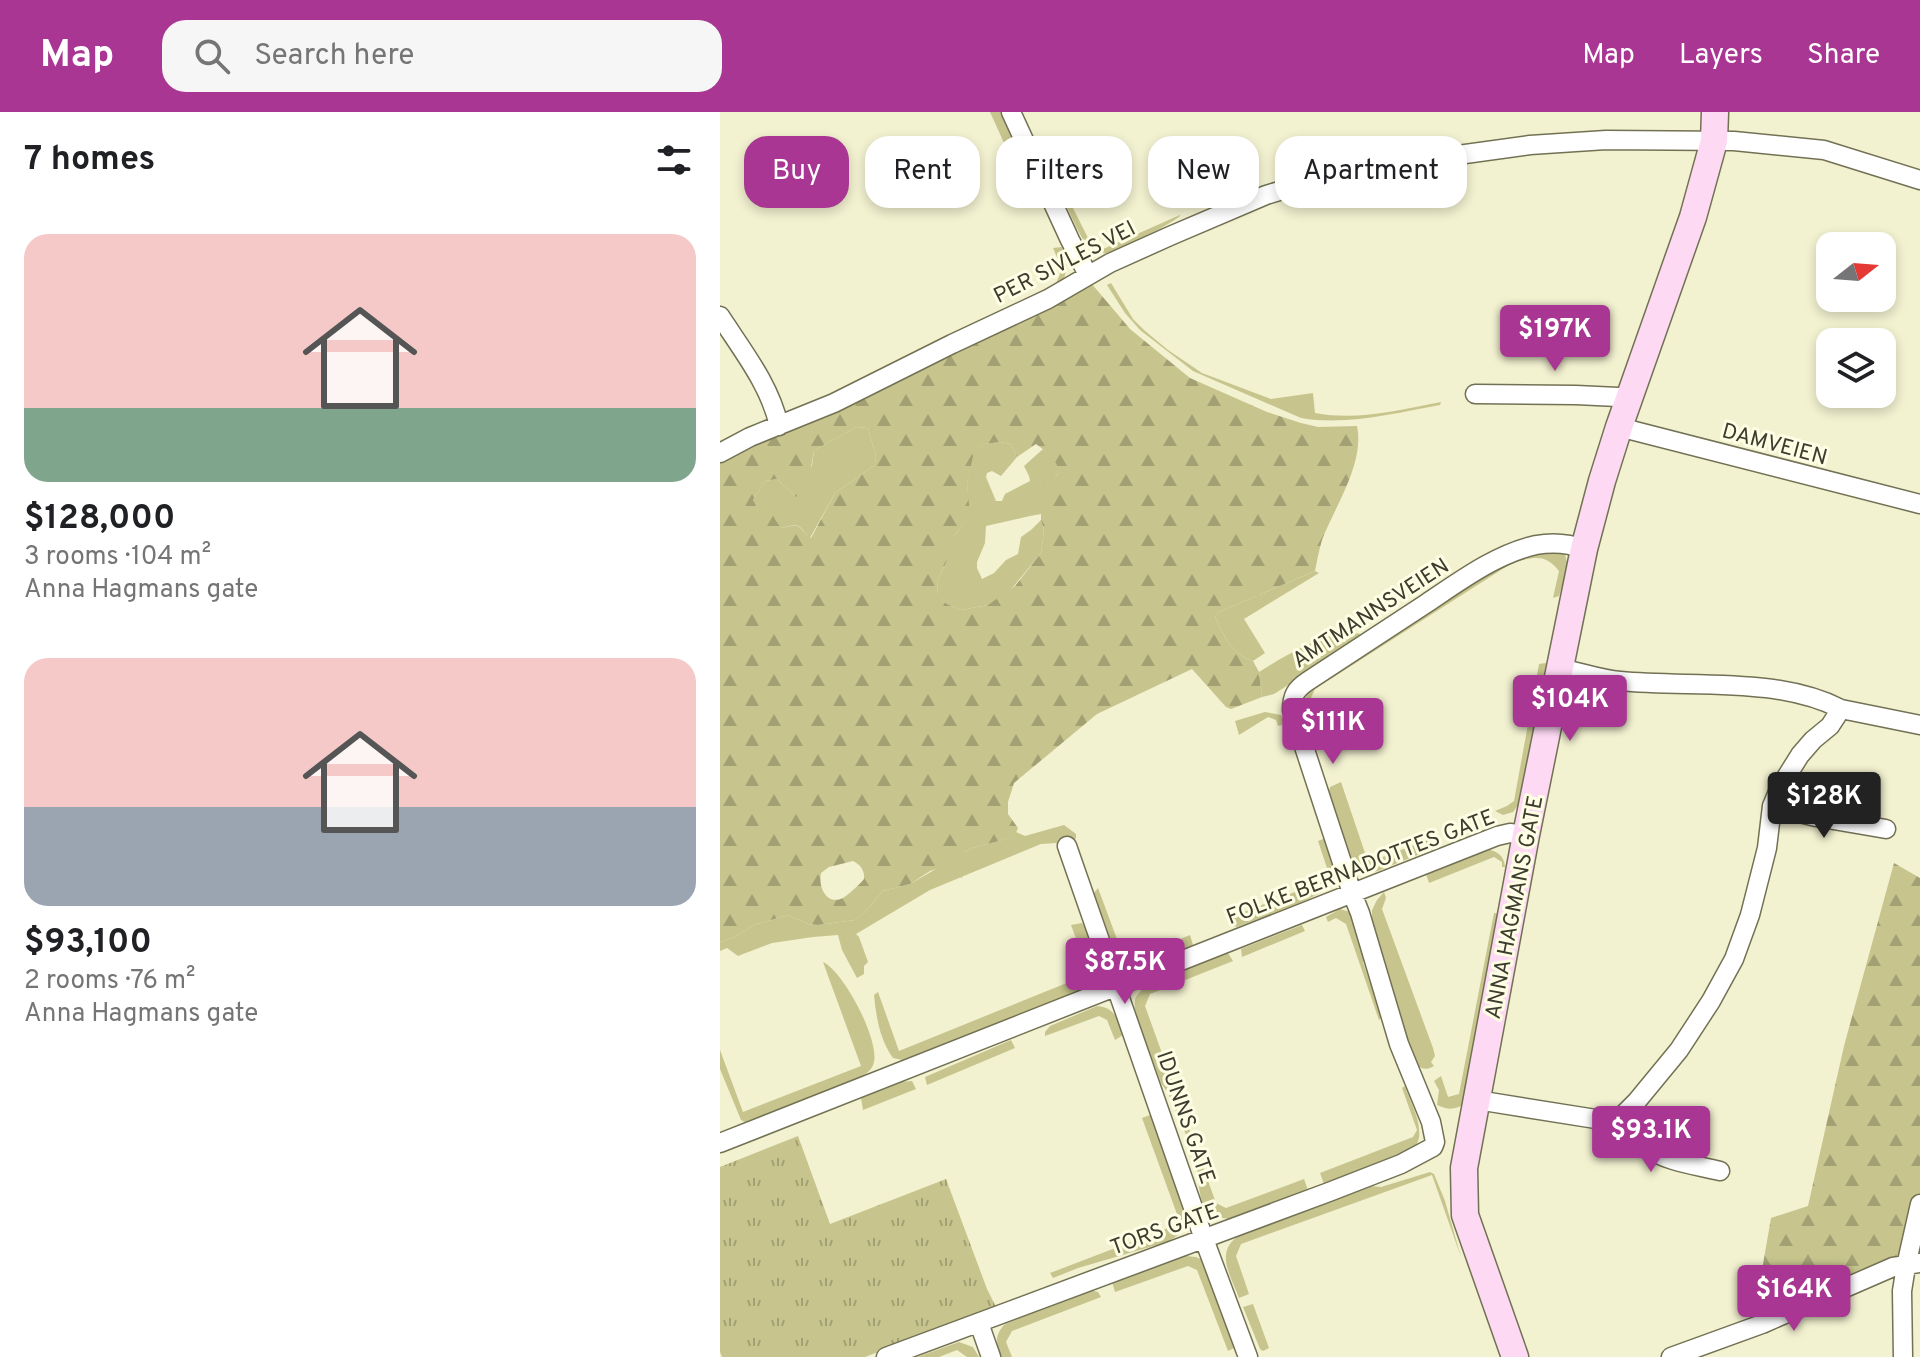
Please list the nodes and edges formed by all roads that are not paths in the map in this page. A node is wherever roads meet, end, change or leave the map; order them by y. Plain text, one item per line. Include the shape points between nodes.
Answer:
1 (1011, 112) edge
2 (1715, 112) edge
3 (1714, 141) junction
4 (1920, 180) edge
5 (1088, 275) junction
6 (720, 316) edge
7 (1475, 394) dead end
8 (1628, 401) junction
9 (779, 426) junction
10 (1619, 427) junction
11 (720, 453) edge
12 (1920, 504) edge
13 (1584, 549) junction
14 (1560, 668) junction
15 (1841, 709) junction
16 (1920, 725) edge
17 (1772, 806) junction
18 (1886, 829) dead end
19 (1526, 835) junction
20 (1067, 846) dead end
21 (1352, 893) junction
22 (1116, 987) junction
23 (1477, 1100) junction
24 (1620, 1118) junction
25 (1431, 1122) joint
26 (720, 1143) edge
27 (1720, 1171) dead end
28 (1920, 1204) edge
29 (1204, 1239) junction
30 (1913, 1264) edge
31 (979, 1323) junction
32 (886, 1357) edge
33 (991, 1357) edge
34 (1248, 1357) edge
35 (1515, 1357) edge
36 (1671, 1357) edge
37 (1903, 1357) edge

1 - 5 street
2 - 3 street, ANNA HAGMANS GATE
3 - 4 street, PER SIVLES VEI via 1824,150
3 - 5 street, PER SIVLES VEI via 1530,145 1378,166 1266,195
3 - 8 street, ANNA HAGMANS GATE
5 - 9 street, PER SIVLES VEI via 1048,299
6 - 9 street via 763,385
7 - 8 street
8 - 10 street, ANNA HAGMANS GATE
9 - 11 street, PER SIVLES VEI
10 - 12 street, DAMVEIEN
10 - 13 street, ANNA HAGMANS GATE
13 - 14 street, ANNA HAGMANS GATE
13 - 21 street, AMTMANNSVEIEN via 1547,544 1506,555 1297,689 1292,710
14 - 15 street via 1618,681 1772,689
14 - 19 street, ANNA HAGMANS GATE
15 - 16 street
15 - 17 street via 1800,755
17 - 18 street
17 - 24 street via 1767,848 1734,959 1679,1050
19 - 21 street, FOLKE BERNADOTTES GATE via 1497,836
19 - 23 street, ANNA HAGMANS GATE
20 - 22 street, IDUNNS GATE
21 - 22 street, FOLKE BERNADOTTES GATE
21 - 25 street, AMTMANNSVEIEN via 1399,1044
22 - 26 street, FOLKE BERNADOTTES GATE
22 - 29 street, IDUNNS GATE
23 - 24 street via 1602,1120
23 - 35 street, ANNA HAGMANS GATE via 1464,1168 1465,1215
24 - 27 street via 1648,1149
25 - 29 street, TORS GATE via 1435,1142 1420,1155
28 - 30 street
29 - 31 street, TORS GATE
29 - 34 street, IDUNNS GATE
30 - 36 street via 1893,1267
30 - 37 street via 1902,1291
31 - 32 street, TORS GATE
31 - 33 street

